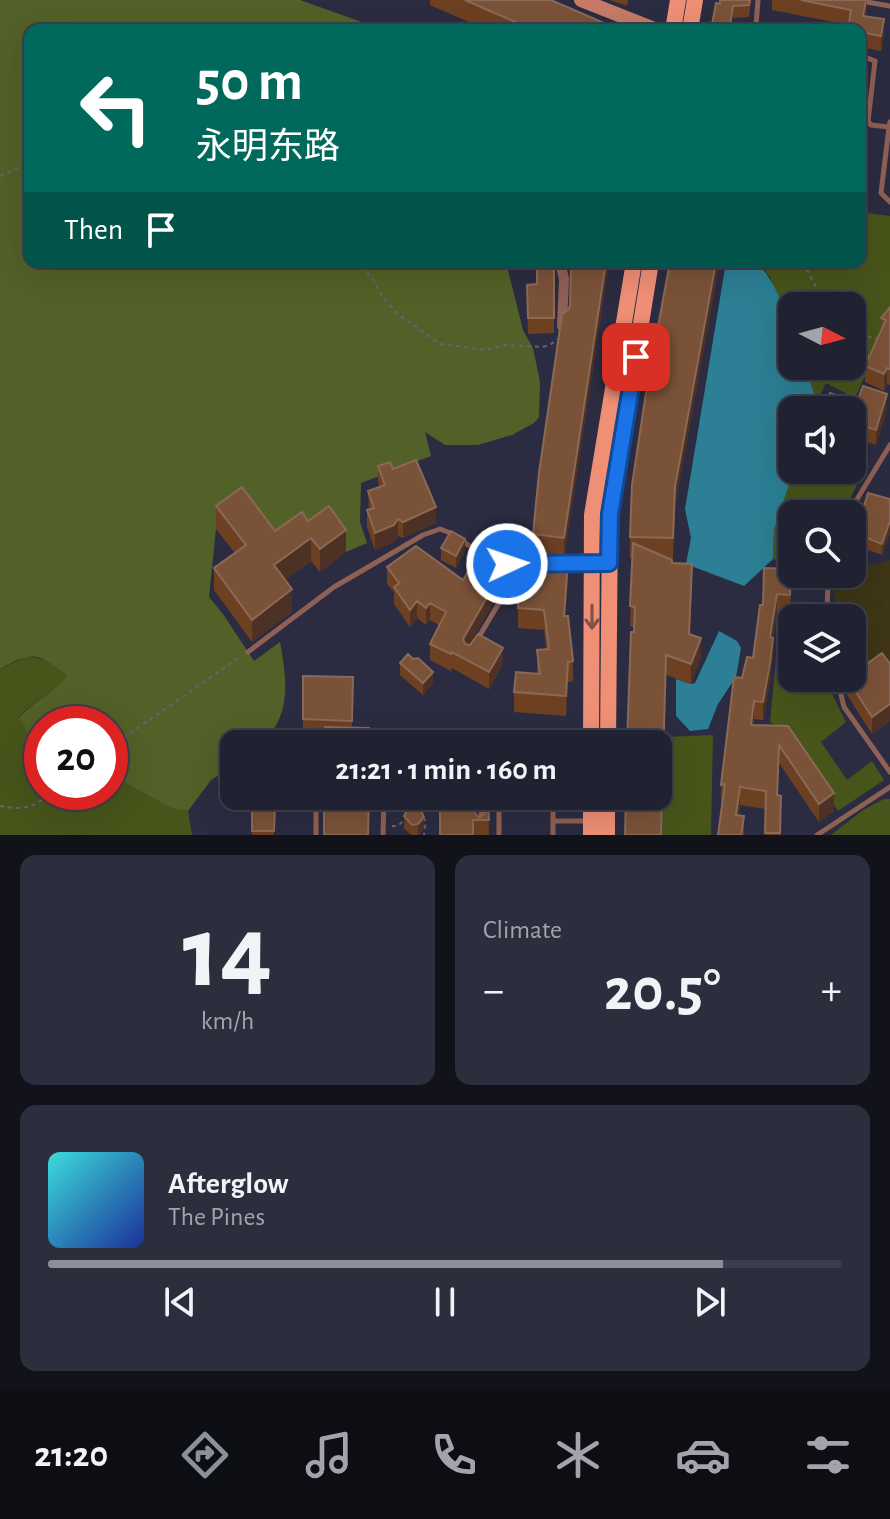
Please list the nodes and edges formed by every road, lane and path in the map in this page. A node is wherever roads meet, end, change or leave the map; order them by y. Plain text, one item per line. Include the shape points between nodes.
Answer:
1 (581, 0) edge
2 (678, 0) edge
3 (695, 0) edge
4 (758, 0) edge
5 (855, 0) edge
6 (890, 6) edge
7 (642, 24) edge
8 (674, 24) edge
9 (691, 24) edge
10 (756, 24) edge
11 (866, 57) edge
12 (890, 125) edge
13 (24, 166) edge
14 (0, 176) edge
15 (890, 202) edge
16 (362, 268) edge
17 (561, 268) edge
18 (633, 268) edge
19 (650, 268) edge
20 (806, 268) edge
21 (819, 292) edge
22 (562, 326) joint
23 (866, 336) edge
24 (879, 339) edge
25 (890, 445) edge
26 (857, 500) edge
27 (531, 563) edge
28 (551, 563) edge
29 (592, 563) junction
30 (609, 563) junction
31 (521, 565) junction
32 (476, 643) edge
33 (248, 652) joint
34 (840, 692) edge
35 (591, 730) edge
36 (608, 730) edge
37 (128, 735) edge
38 (890, 772) edge
39 (890, 787) edge
40 (0, 806) edge
41 (24, 808) edge
42 (316, 810) edge
43 (384, 810) edge
44 (418, 810) edge
45 (481, 810) edge
46 (499, 810) edge
47 (553, 810) edge
48 (409, 816) edge
49 (553, 821) junction
50 (384, 826) junction
51 (599, 828) edge
52 (316, 835) edge
53 (383, 835) edge
54 (424, 835) edge
55 (480, 835) edge
56 (499, 835) edge
57 (553, 835) edge
58 (817, 835) edge

1 - 7 street
2 - 8 main road
3 - 9 main road
4 - 10 lane
5 - 6 lane
11 - 12 lane via 875,61 867,118 871,125
12 - 15 lane via 881,193
13 - 14 path
16 - 22 path via 399,315 440,344 476,350 542,347 557,341
17 - 22 street
18 - 29 main road via 592,515
19 - 30 main road via 610,514
20 - 21 path
23 - 24 path
25 - 26 lane
27 - 31 lane
28 - 29 lane
29 - 30 lane
29 -> 35 main road
30 - 36 main road
31 - 32 lane
31 - 33 lane via 478,553 448,530 434,530 334,587
33 - 37 path
34 - 38 lane via 844,707
39 - 58 lane
40 - 41 path
42 - 52 lane
43 - 50 lane
44 - 54 path via 415,815 426,821
45 - 55 lane
46 - 56 lane
47 - 49 lane
48 - 50 path via 398,826
49 - 51 lane
49 - 57 lane
50 - 53 lane

